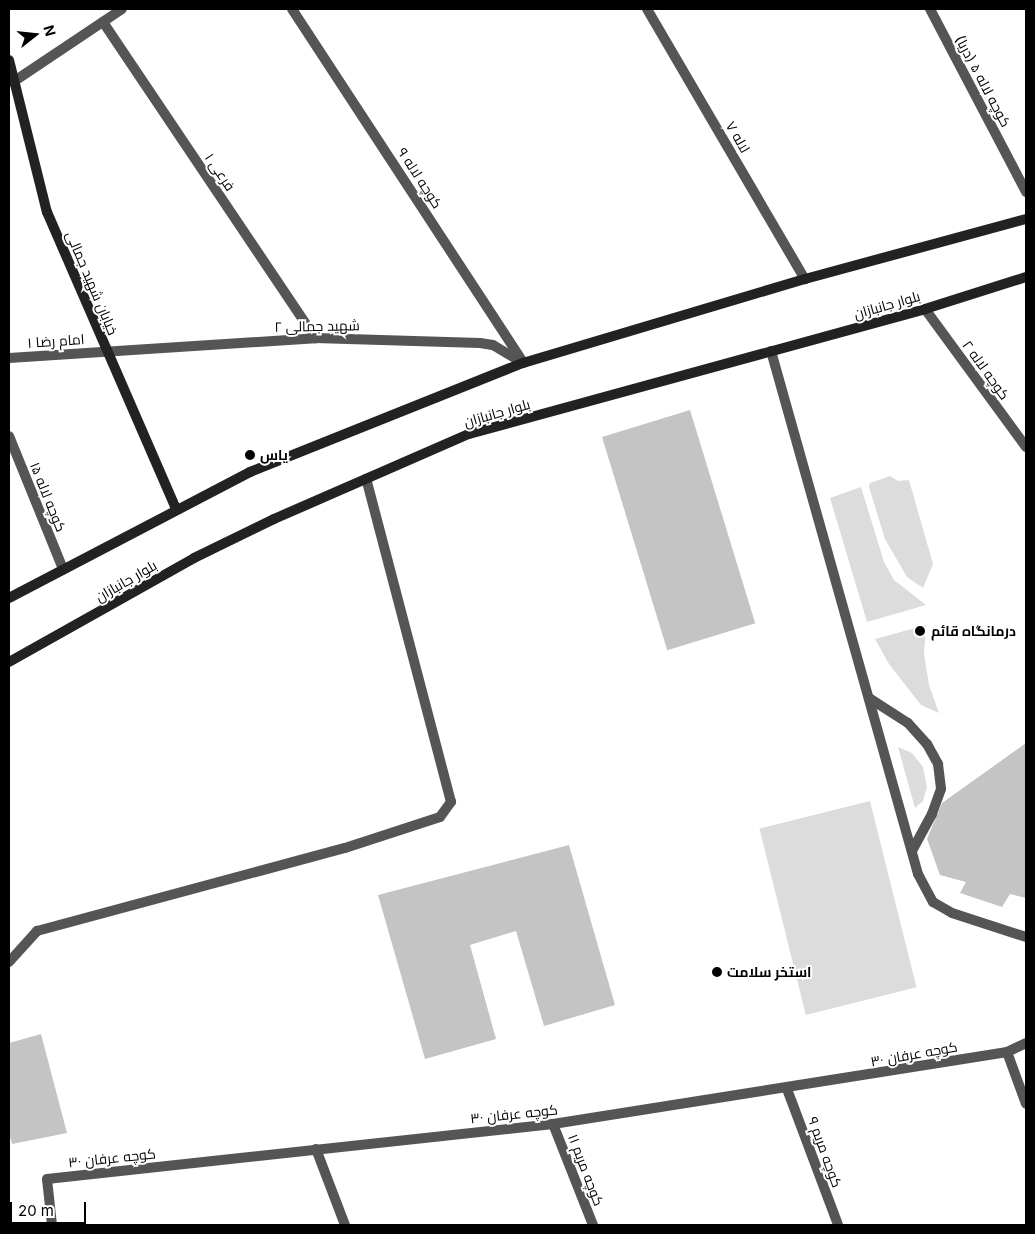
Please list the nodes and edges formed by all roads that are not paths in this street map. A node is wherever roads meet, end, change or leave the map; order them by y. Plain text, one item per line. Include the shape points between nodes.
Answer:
1 (122, 9) edge
2 (292, 9) edge
3 (647, 9) edge
4 (930, 9) edge
5 (103, 22) junction
6 (9, 60) edge
7 (13, 82) junction
8 (1026, 192) edge
9 (1026, 219) edge
10 (1026, 277) edge
11 (805, 279) junction
12 (925, 309) junction
13 (315, 338) junction
14 (106, 351) junction
15 (771, 351) junction
16 (9, 358) edge
17 (523, 363) junction
18 (9, 436) edge
19 (1026, 447) edge
20 (366, 479) junction
21 (176, 509) junction
22 (63, 568) junction
23 (9, 598) edge
24 (9, 662) edge
25 (869, 698) junction
26 (912, 851) junction
27 (1026, 937) edge
28 (9, 962) edge
29 (1026, 1043) edge
30 (1007, 1052) junction
31 (787, 1089) junction
32 (1026, 1104) edge
33 (553, 1124) junction
34 (316, 1149) junction
35 (52, 1225) edge
36 (345, 1225) edge
37 (593, 1225) edge
38 (838, 1225) edge

1 - 5 street
2 - 17 street, کوچه لاله ۹
3 - 11 street, لاله ۷
4 - 8 street, کوچه لاله ۵ (دریا)
5 - 7 street
5 - 13 street, فرعی ۱
6 - 7 street, خیابان شهید جمالی
7 - 14 street, خیابان شهید جمالی via 47,212
9 - 11 street
10 - 12 street, بلوار جانبازان
11 - 17 street
12 - 15 street, بلوار جانبازان
12 - 19 street, کوچه لاله ۲
13 - 14 street, شهید جمالی ۲
13 - 17 street, شهید جمالی ۲ via 480,342 493,345
14 - 16 street, امام رضا ۱
14 - 21 street, خیابان شهید جمالی
15 - 20 street, بلوار جانبازان via 469,434
15 - 25 street
17 - 21 street via 329,438
18 - 22 street, کوچه لاله ۱۵
20 - 24 street, بلوار جانبازان via 194,558
20 - 28 street via 451,802 440,817 345,848 37,931
21 - 22 street
22 - 23 street
25 - 26 street
25 - 26 street via 908,723 927,744 938,764 941,789
26 - 27 street via 918,874 933,902 952,913
29 - 30 street, کوچه عرفان ۳۰
30 - 31 street, کوچه عرفان ۳۰
30 - 32 street
31 - 33 street, کوچه عرفان ۳۰
31 - 38 street, کوچه مریم ۹
33 - 34 street, کوچه عرفان ۳۰
33 - 37 street, کوچه مریم ۱۱
34 - 35 street, کوچه عرفان ۳۰ via 47,1178
34 - 36 street

